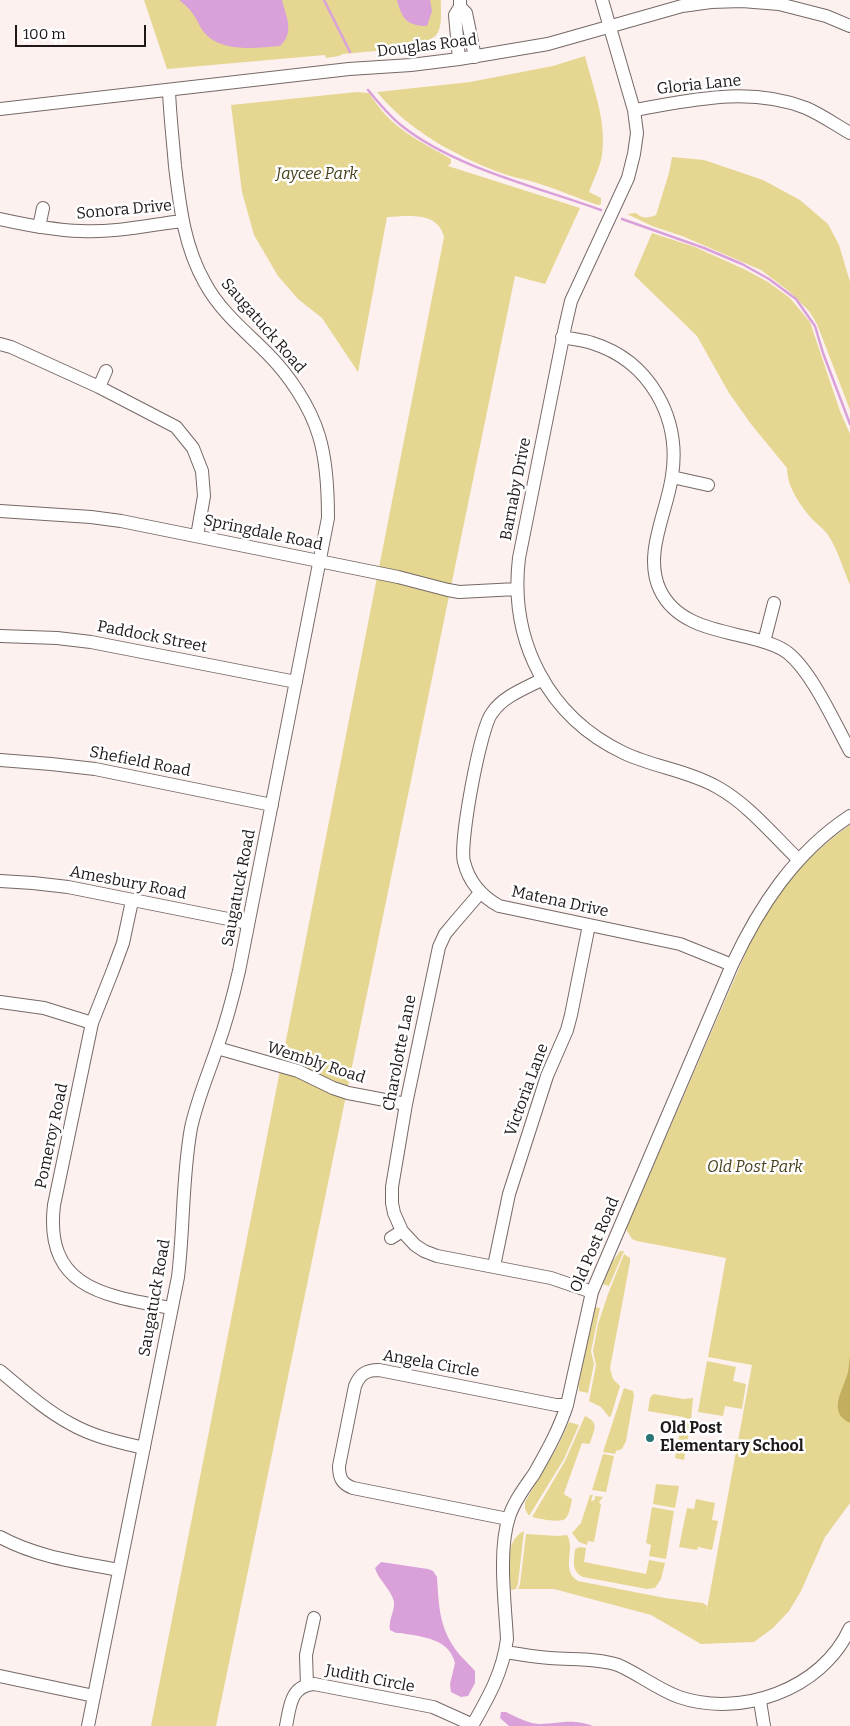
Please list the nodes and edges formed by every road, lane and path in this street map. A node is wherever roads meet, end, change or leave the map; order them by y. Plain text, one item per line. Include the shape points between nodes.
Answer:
1 (602, 0) edge
2 (460, 3) edge
3 (611, 26) junction
4 (850, 26) edge
5 (475, 57) junction
6 (459, 59) junction
7 (169, 91) junction
8 (0, 109) edge
9 (634, 110) junction
10 (850, 133) edge
11 (43, 208) dead end
12 (0, 219) edge
13 (182, 221) junction
14 (39, 227) junction
15 (562, 337) junction
16 (0, 344) edge
17 (106, 371) dead end
18 (99, 387) junction
19 (672, 477) junction
20 (708, 485) dead end
21 (0, 511) edge
22 (197, 536) junction
23 (320, 562) junction
24 (517, 589) junction
25 (774, 603) dead end
26 (0, 636) edge
27 (764, 642) junction
28 (543, 679) junction
29 (296, 682) junction
30 (850, 751) edge
31 (0, 760) edge
32 (272, 805) junction
33 (850, 816) edge
34 (799, 860) junction
35 (0, 881) edge
36 (480, 893) junction
37 (132, 901) junction
38 (248, 923) junction
39 (589, 925) junction
40 (732, 965) junction
41 (0, 1002) edge
42 (92, 1022) junction
43 (218, 1048) junction
44 (406, 1104) junction
45 (494, 1266) junction
46 (592, 1292) junction
47 (171, 1308) junction
48 (0, 1371) edge
49 (567, 1405) junction
50 (144, 1448) junction
51 (508, 1519) junction
52 (0, 1536) edge
53 (118, 1570) junction
54 (314, 1618) dead end
55 (849, 1633) edge
56 (505, 1652) junction
57 (0, 1676) edge
58 (307, 1685) junction
59 (94, 1696) junction
60 (760, 1701) junction
61 (472, 1725) edge
62 (88, 1726) edge
63 (286, 1726) edge
64 (764, 1726) edge

1 - 3 street, Barnaby Drive
2 - 5 street via 466,13
2 - 6 street via 455,15
3 - 4 street, Douglas Road via 682,6 717,1 779,4
3 - 5 street, Douglas Road via 548,44
3 - 9 street, Barnaby Drive
5 - 6 street, Douglas Road
6 - 7 street, Douglas Road
7 - 8 street, Douglas Road
7 - 13 street, Saugatuck Road
9 - 10 street, Gloria Lane via 716,96 759,96 806,108
9 - 15 street, Barnaby Drive via 637,133 628,178 571,301
11 - 14 street
12 - 14 street, Sonora Drive
13 - 14 street, Sonora Drive via 82,232
13 - 23 street, Saugatuck Road via 195,264 206,284 231,318 287,377 319,436 327,477 328,518
15 - 19 street via 592,343 613,352 653,387 672,430
15 - 24 street, Barnaby Drive via 519,558
16 - 18 street
17 - 18 street
18 - 22 street via 176,427 193,448 202,470 204,496
19 - 20 street
19 - 27 street via 654,556 660,591 675,610 690,621
21 - 22 street, Springdale Road via 91,517
22 - 23 street, Springdale Road
23 - 24 street, Springdale Road via 459,592
23 - 29 street, Saugatuck Road
24 - 28 street, Barnaby Drive via 528,650
25 - 27 street
26 - 29 street, Paddock Street via 91,642
27 - 30 street via 788,652 808,675
28 - 34 street, Barnaby Drive via 565,710 594,736 637,759 716,786 744,806
28 - 36 street, Matena Drive via 498,705 484,730 462,852 468,875
29 - 32 street, Saugatuck Road
31 - 32 street, Shefield Road via 95,769
32 - 38 street, Saugatuck Road
33 - 34 street, Old Post Road
34 - 40 street, Old Post Road via 761,908
35 - 37 street, Amesbury Road via 68,887
36 - 39 street, Matena Drive via 504,908
36 - 44 street, Charolotte Lane via 450,928 439,947
37 - 38 street, Amesbury Road
37 - 42 street, Pomeroy Road via 114,970
38 - 43 street, Saugatuck Road via 231,1006
39 - 40 street, Matena Drive via 680,944
39 - 45 street, Victoria Lane via 571,1016 509,1194
40 - 46 street, Old Post Road
41 - 42 street via 44,1008
42 - 47 street, Pomeroy Road via 54,1205 55,1244 70,1272 88,1287 115,1297
43 - 44 street, Wembly Road via 298,1071 348,1093
43 - 47 street, Saugatuck Road via 199,1097 192,1127 184,1184 182,1246
44 - 45 street, Charolotte Lane via 391,1195 396,1235 437,1256
45 - 46 street, Charolotte Lane via 556,1279
46 - 49 street, Old Post Road
47 - 50 street, Saugatuck Road
48 - 50 street via 72,1425 107,1439
49 - 51 street, Old Post Road via 554,1437
49 - 51 street, Angela Circle via 379,1370 364,1372 359,1378 339,1466 346,1485
50 - 53 street, Saugatuck Road
51 - 56 street, Old Post Road via 504,1546
52 - 53 street via 35,1553
53 - 59 street, Saugatuck Road
54 - 58 street via 306,1655
55 - 60 street via 835,1652 805,1679
56 - 60 street via 618,1665 662,1690 695,1702
56 - 61 street, Old Post Road via 494,1686
57 - 59 street
58 - 61 street, Judith Circle via 433,1707
58 - 63 street, Judith Circle via 294,1695
59 - 62 street, Saugatuck Road
60 - 64 street

